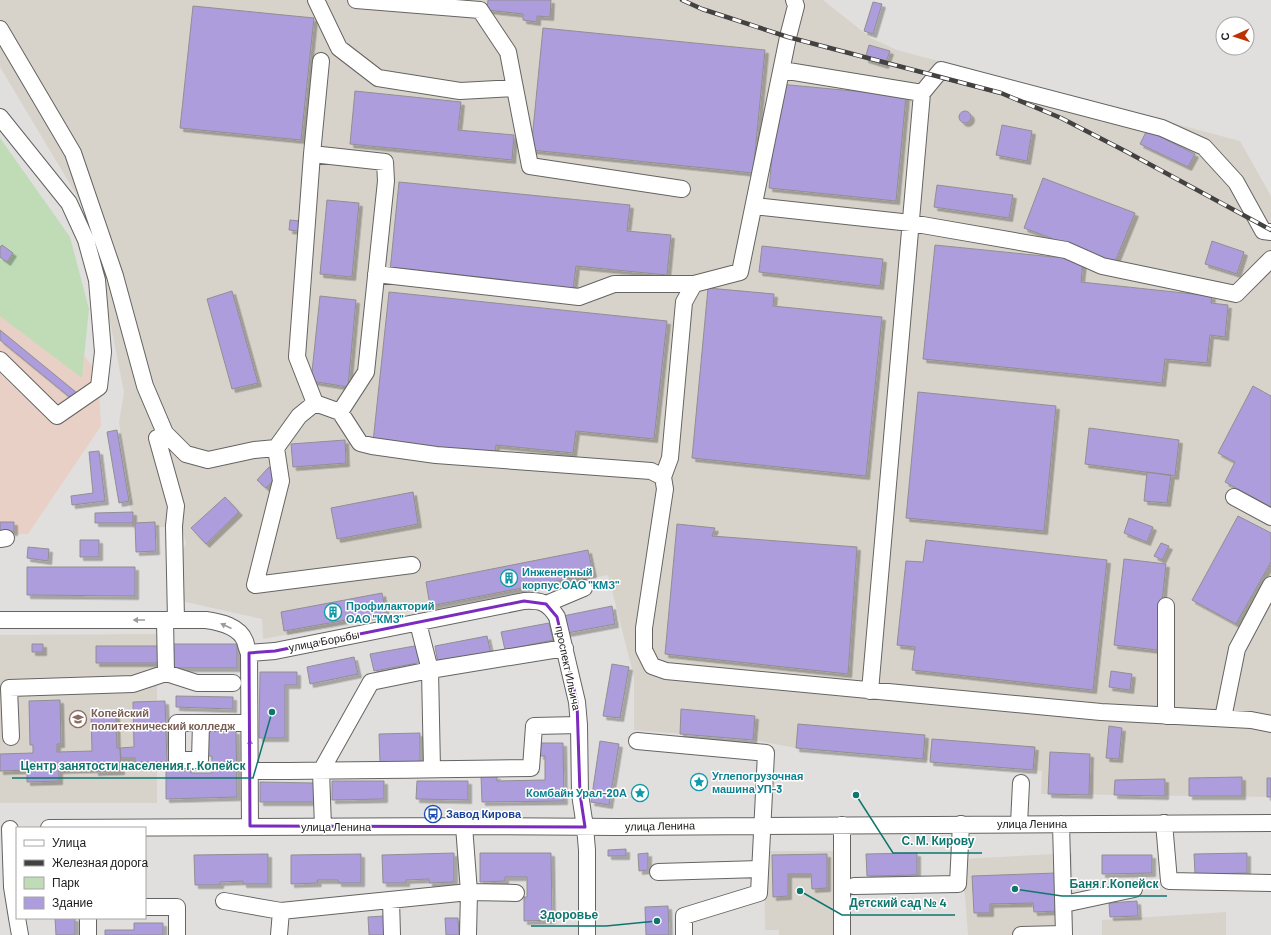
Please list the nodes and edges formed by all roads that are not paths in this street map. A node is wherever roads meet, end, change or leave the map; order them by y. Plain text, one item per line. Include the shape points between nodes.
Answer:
1 (316, 0) edge
2 (356, 0) edge
3 (794, 0) edge
4 (0, 28) edge
5 (321, 61) dead end
6 (782, 70) junction
7 (515, 88) junction
8 (922, 92) junction
9 (0, 117) edge
10 (312, 154) junction
11 (682, 189) dead end
12 (754, 206) junction
13 (911, 223) junction
14 (1271, 232) edge
15 (1271, 259) edge
16 (376, 274) junction
17 (694, 284) junction
18 (0, 360) edge
19 (315, 403) junction
20 (340, 412) junction
21 (157, 438) dead end
22 (276, 448) junction
23 (663, 477) junction
24 (1234, 497) dead end
25 (1271, 517) edge
26 (412, 565) dead end
27 (1271, 585) edge
28 (584, 588) dead end
29 (546, 604) junction
30 (1166, 606) dead end
31 (0, 620) edge
32 (170, 620) junction
33 (418, 623) junction
34 (565, 648) junction
35 (248, 653) junction
36 (430, 670) junction
37 (166, 673) junction
38 (233, 683) dead end
39 (870, 691) junction
40 (1166, 716) junction
41 (1223, 718) junction
42 (200, 723) dead end
43 (249, 723) junction
44 (1271, 724) edge
45 (579, 725) junction
46 (11, 737) dead end
47 (637, 741) dead end
48 (432, 769) junction
49 (250, 771) junction
50 (321, 771) junction
51 (1021, 783) dead end
52 (1164, 823) junction
53 (1271, 823) edge
54 (961, 824) junction
55 (1019, 824) junction
56 (1061, 824) junction
57 (762, 825) junction
58 (842, 825) junction
59 (250, 826) junction
60 (464, 826) junction
61 (146, 827) edge
62 (323, 827) junction
63 (585, 827) junction
64 (9, 829) edge
65 (760, 869) junction
66 (658, 872) dead end
67 (1271, 883) edge
68 (854, 886) dead end
69 (1134, 889) dead end
70 (469, 892) junction
71 (516, 893) dead end
72 (391, 900) junction
73 (224, 901) dead end
74 (1064, 904) junction
75 (146, 907) edge
76 (281, 911) junction
77 (16, 912) edge
78 (17, 919) edge
79 (88, 919) edge
80 (20, 935) edge
81 (88, 935) edge
82 (177, 935) edge
83 (279, 935) edge
84 (392, 935) edge
85 (468, 935) edge
86 (587, 935) edge
87 (684, 935) edge
88 (842, 935) edge
89 (1020, 935) edge
90 (1050, 935) edge

1 - 7 street via 340,48 378,78 460,92
2 - 7 street via 480,10 508,52
3 - 6 street via 796,6
4 - 22 street via 73,153 115,276 145,386 165,433 186,454 208,460
5 - 10 street
6 - 8 street
6 - 12 street
7 - 11 street via 530,166
8 - 13 street
8 - 14 street via 941,70 1162,128 1204,147 1236,182 1263,231
9 - 18 street via 70,203 86,240 97,280 103,352 99,387 57,416
10 - 16 street via 384,162 386,181
10 - 19 street via 297,357
12 - 13 street
12 - 17 street via 740,272
13 - 15 street via 1066,250 1102,266 1236,294
13 - 39 street
16 - 17 street via 580,297 614,284
16 - 20 street via 366,372
17 - 23 street via 684,302 670,458
19 - 20 street
19 - 22 street via 299,416
20 - 23 street via 360,443 372,446 436,455 651,471
21 - 32 street via 176,506
22 - 26 street via 281,481 255,585
23 - 39 street via 665,489 644,628 644,650 652,666 666,671
24 - 25 street
27 - 41 street via 1237,649
28 - 29 street
29 - 33 street, улица Борьбы via 535,600 524,601
29 - 34 street, проспект Ильича via 557,617
30 - 40 street
32 -> 31 street
35 -> 32 street via 244,639 227,625 206,620
32 - 37 street
33 - 35 street, улица Борьбы via 275,651
33 - 36 street
34 - 36 street
34 - 45 street, проспект Ильича via 577,702
35 - 43 street
36 - 48 street
36 - 50 street via 371,682
37 - 38 street via 197,683
37 - 46 street via 133,684 9,688
39 - 40 street
40 - 41 street
41 - 44 street
42 - 43 street
49 -> 43 street
45 - 48 street via 534,726 531,768
45 - 63 street, проспект Ильича via 580,794
47 - 57 street via 766,753
48 - 50 street
49 - 50 street
49 - 59 street
50 - 62 street
51 - 55 street
52 - 53 street, улица Ленина
52 - 56 street, улица Ленина
52 - 67 street via 1169,881
54 - 55 street, улица Ленина
54 - 58 street, улица Ленина
54 - 68 street via 958,884
55 - 56 street, улица Ленина
56 - 74 street
57 - 58 street, улица Ленина
57 - 63 street, улица Ленина
57 - 65 street
58 - 88 street
59 - 61 street, улица Ленина
59 - 62 street, улица Ленина
60 - 62 street, улица Ленина
60 - 63 street, улица Ленина
60 - 70 street
63 - 86 street, проспект Ильича
64 - 77 street
65 - 66 street
65 - 87 street via 759,893 684,916
69 - 74 street
70 - 71 street
70 - 72 street
70 - 85 street
72 - 76 street
72 - 84 street
73 - 76 street
74 - 90 street via 1064,934
75 - 82 street via 177,907
76 - 83 street
78 - 80 street
79 - 81 street
89 - 90 street

